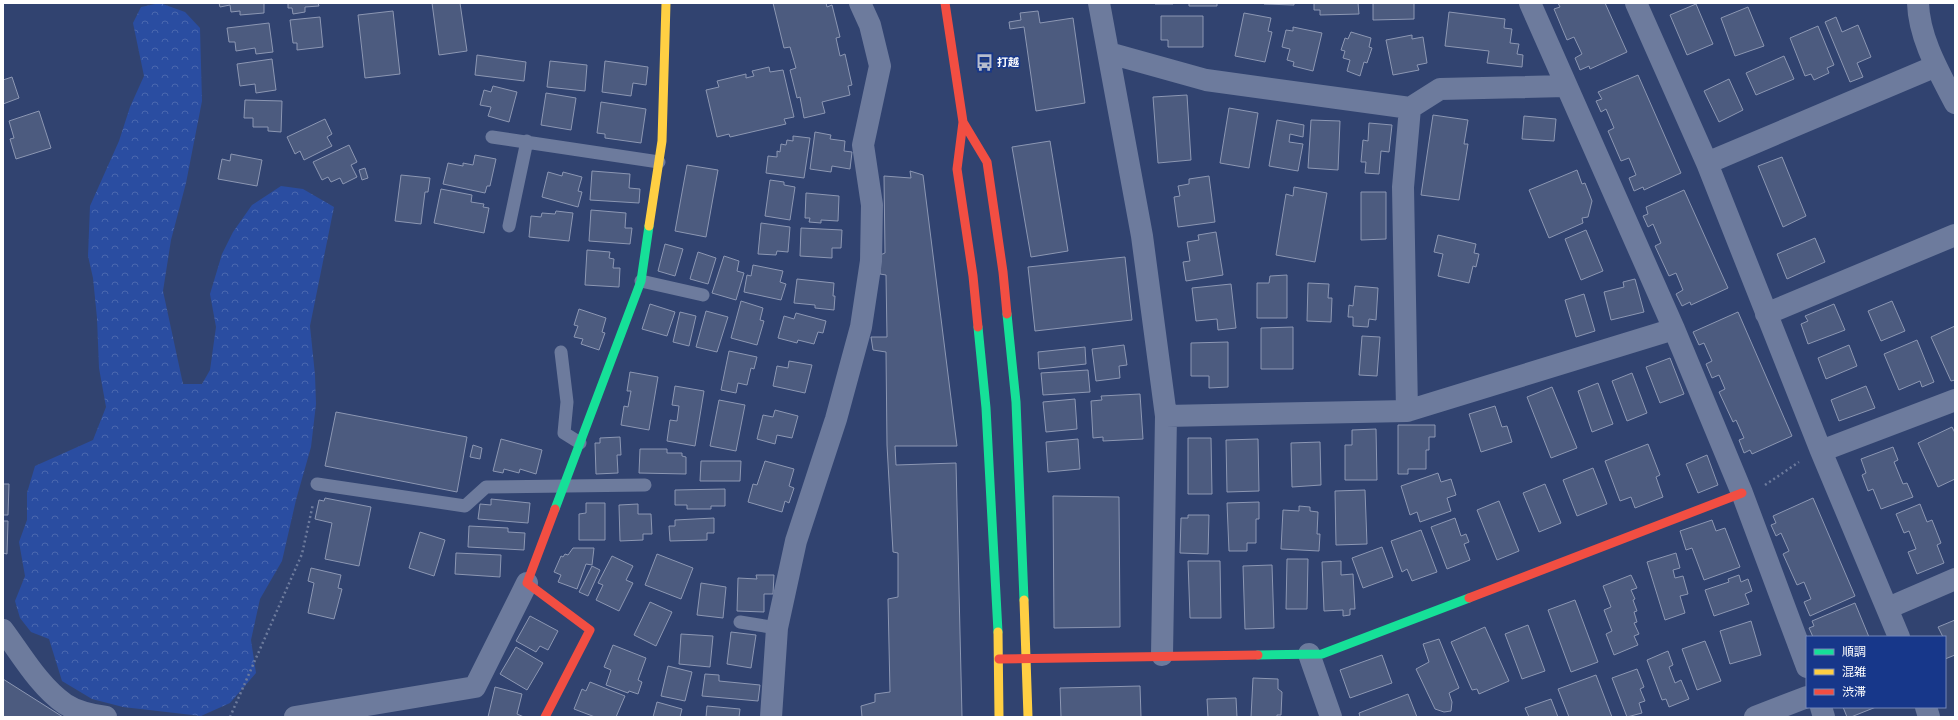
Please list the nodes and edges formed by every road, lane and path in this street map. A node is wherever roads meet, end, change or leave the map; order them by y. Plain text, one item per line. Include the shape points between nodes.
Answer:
1 (666, 3) edge
2 (860, 3) edge
3 (945, 3) edge
4 (1099, 3) edge
5 (1530, 3) edge
6 (1636, 3) edge
7 (1918, 3) edge
8 (1109, 53) junction
9 (1936, 66) junction
10 (1566, 86) junction
11 (1955, 103) edge
12 (1410, 108) junction
13 (963, 122) junction
14 (492, 137) dead end
15 (527, 141) junction
16 (659, 162) junction
17 (1707, 163) junction
18 (509, 226) dead end
19 (1955, 235) edge
20 (641, 281) junction
21 (703, 295) dead end
22 (1766, 314) junction
23 (1674, 329) junction
24 (561, 352) dead end
25 (1955, 400) edge
26 (1406, 410) junction
27 (1166, 416) junction
28 (580, 442) junction
29 (1812, 456) junction
30 (317, 484) joint
31 (645, 485) dead end
32 (563, 486) junction
33 (1751, 490) junction
34 (1955, 580) edge
35 (527, 583) junction
36 (1888, 608) junction
37 (740, 622) dead end
38 (777, 628) junction
39 (3, 630) edge
40 (1899, 636) edge
41 (1309, 654) junction
42 (1162, 656) junction
43 (1027, 657) junction
44 (999, 659) junction
45 (1806, 664) edge
46 (1806, 697) edge
47 (106, 717) edge
48 (230, 717) edge
49 (295, 717) edge
50 (545, 717) edge
51 (771, 717) edge
52 (999, 717) edge
53 (1028, 717) edge
54 (1331, 717) edge
55 (1755, 717) edge

1 - 16 street via 662,141
2 - 38 street via 870,25 880,66 863,145 872,205 871,261 861,327 836,419 796,541
3 - 13 street
4 - 8 street
5 - 10 street
6 - 17 street
7 - 9 street via 1919,20
8 - 12 street via 1206,80
8 - 27 street via 1142,236
9 - 11 street
9 - 17 street
10 - 12 street via 1440,89
10 - 23 street
12 - 26 street via 1402,187
13 - 43 street via 987,162 1003,272 1016,402
13 - 44 street via 957,169 973,276 986,408
14 - 15 lane
15 - 16 lane
15 - 18 lane
16 - 20 street
17 - 22 street
19 - 22 street
20 - 21 lane
20 - 28 street
22 - 29 street
23 - 26 street
23 - 33 street
24 - 28 lane via 567,402 564,433
25 - 29 street
26 - 27 street
27 - 42 street
28 - 32 street
29 - 33 path
29 - 36 street
30 - 32 lane via 465,506 486,487
30 - 48 path via 302,554
31 - 32 lane
32 - 35 street
33 - 41 street via 1322,654
33 - 45 street
34 - 36 street
35 - 49 street via 475,687
35 - 50 street via 590,630
36 - 40 street
37 - 38 lane
38 - 51 street
39 - 47 street via 43,683 65,704 88,715
41 - 42 street
41 - 54 street
42 - 43 street
43 - 44 street
43 - 53 street
44 - 52 street
46 - 55 street

